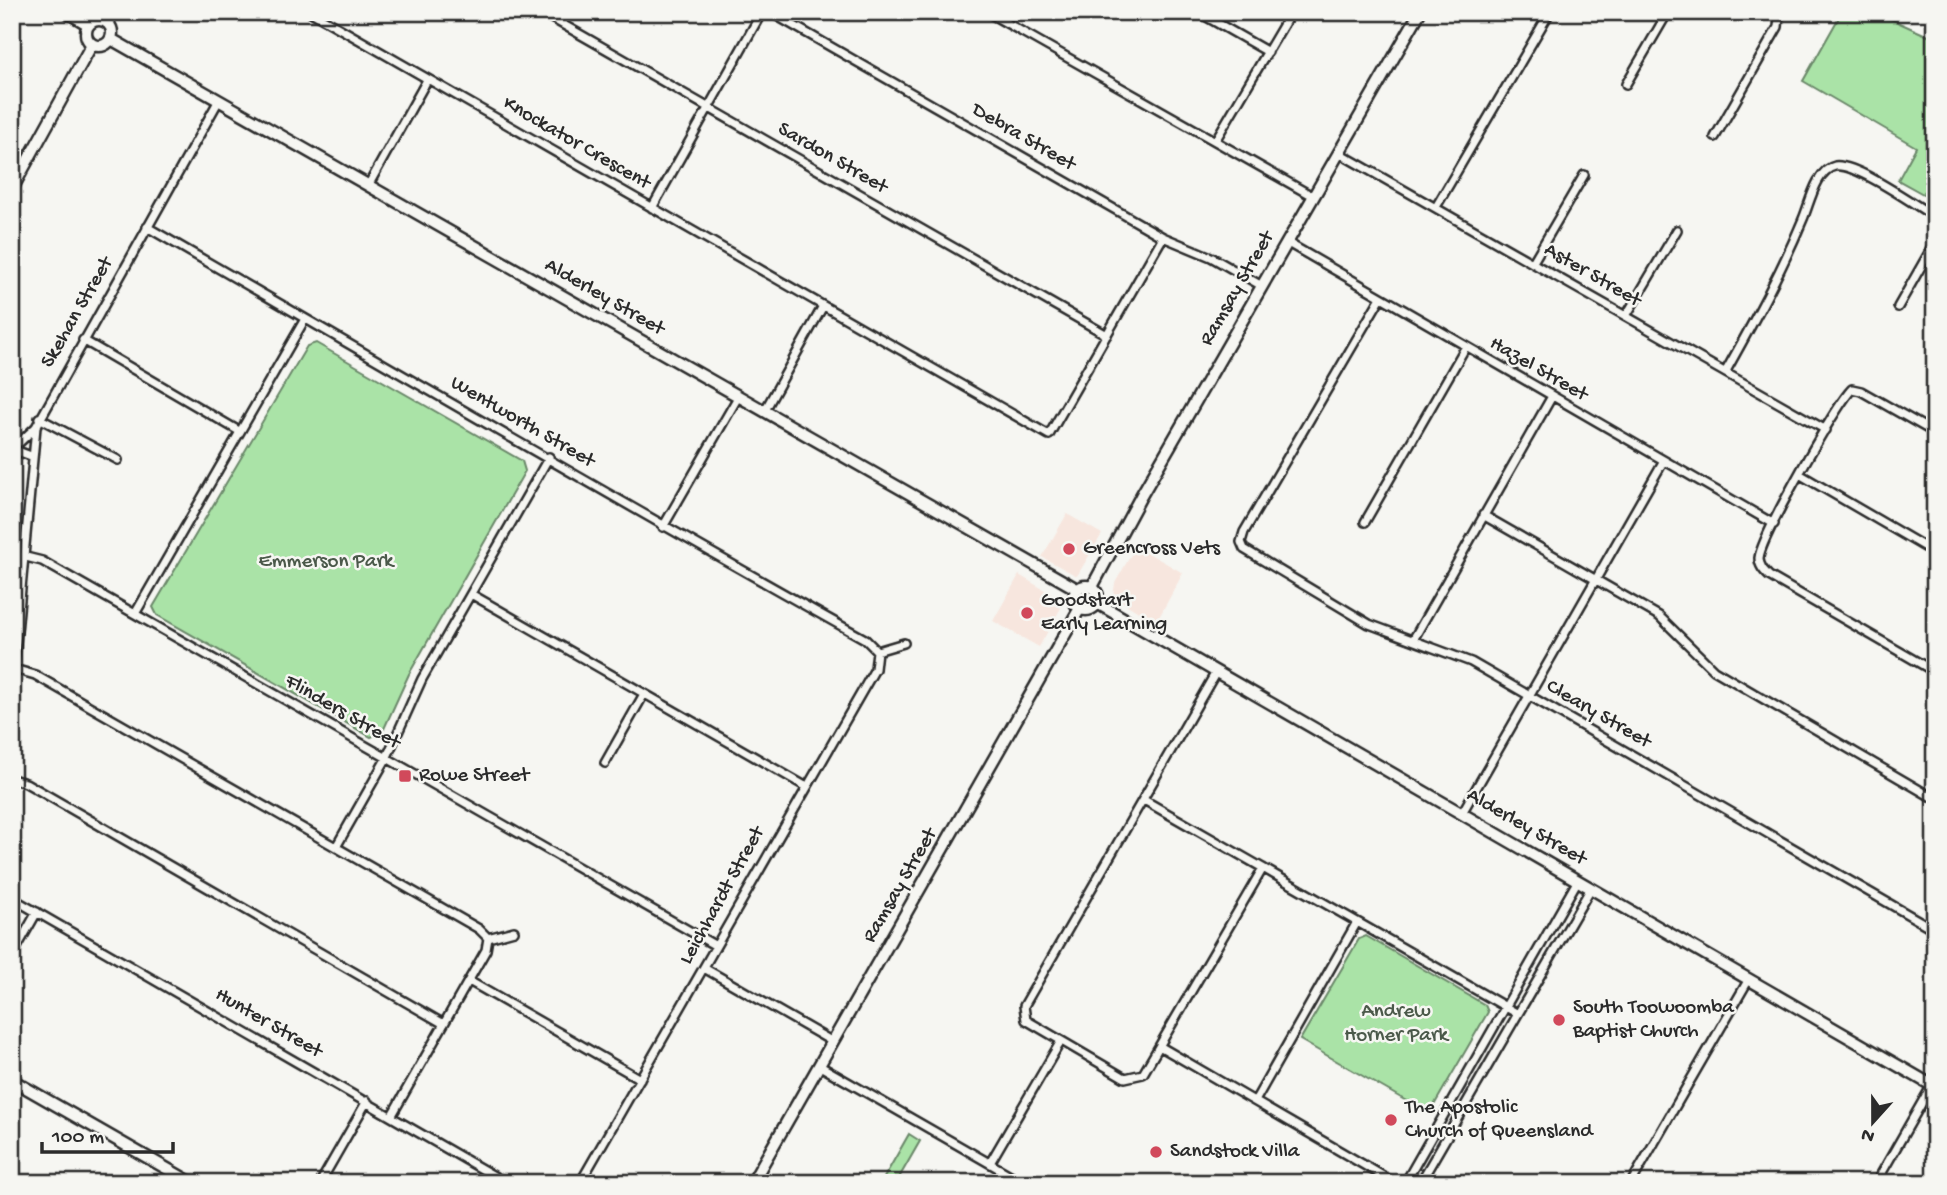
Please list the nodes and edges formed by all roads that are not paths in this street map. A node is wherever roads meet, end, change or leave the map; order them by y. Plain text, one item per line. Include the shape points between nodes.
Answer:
1 (67, 12) edge
2 (311, 12) edge
3 (541, 12) edge
4 (762, 12) edge
5 (771, 12) edge
6 (987, 12) edge
7 (1198, 12) edge
8 (1291, 12) edge
9 (1420, 12) edge
10 (1550, 12) edge
11 (1668, 12) edge
12 (1776, 15) edge
13 (108, 17) edge
14 (89, 25) junction
15 (111, 38) junction
16 (92, 44) junction
17 (1268, 52) junction
18 (426, 80) junction
19 (1626, 84) dead end
20 (219, 100) junction
21 (708, 109) junction
22 (1715, 137) dead end
23 (1215, 141) junction
24 (1339, 153) junction
25 (1584, 175) dead end
26 (369, 184) junction
27 (12, 189) edge
28 (1314, 197) junction
29 (1436, 207) junction
30 (652, 208) junction
31 (1935, 217) edge
32 (147, 227) junction
33 (1677, 230) dead end
34 (1163, 237) junction
35 (1935, 242) edge
36 (1287, 243) junction
37 (1533, 262) junction
38 (1262, 286) junction
39 (1380, 299) junction
40 (823, 306) junction
41 (1898, 307) dead end
42 (1626, 316) junction
43 (305, 319) junction
44 (1107, 335) junction
45 (83, 340) junction
46 (1465, 348) junction
47 (1726, 371) junction
48 (738, 397) junction
49 (1551, 398) junction
50 (764, 412) junction
51 (39, 418) junction
52 (36, 427) junction
53 (1826, 430) junction
54 (239, 431) junction
55 (1935, 433) edge
56 (1049, 435) junction
57 (12, 443) edge
58 (1054, 446) dead end
59 (12, 449) edge
60 (31, 456) junction
61 (549, 457) junction
62 (118, 460) dead end
63 (1663, 461) junction
64 (1801, 475) junction
65 (1483, 515) junction
66 (1365, 522) dead end
67 (1774, 524) junction
68 (663, 527) junction
69 (1935, 553) edge
70 (22, 556) junction
71 (1595, 580) junction
72 (1092, 587) junction
73 (1077, 589) junction
74 (471, 594) junction
75 (1097, 603) junction
76 (1080, 608) junction
77 (135, 614) junction
78 (1413, 640) junction
79 (904, 643) dead end
80 (877, 651) junction
81 (13, 670) edge
82 (1216, 672) junction
83 (1935, 672) edge
84 (12, 686) edge
85 (644, 694) junction
86 (1530, 696) junction
87 (386, 759) junction
88 (605, 763) dead end
89 (12, 779) edge
90 (805, 786) junction
91 (1935, 799) edge
92 (1144, 800) junction
93 (1462, 813) junction
94 (336, 847) junction
95 (1263, 868) junction
96 (1578, 880) junction
97 (1591, 888) junction
98 (12, 898) edge
99 (37, 912) junction
100 (1357, 922) junction
101 (1935, 930) edge
102 (514, 931) dead end
103 (488, 938) junction
104 (716, 946) junction
105 (12, 956) edge
106 (704, 968) junction
107 (1749, 979) junction
108 (469, 981) junction
109 (1505, 1007) junction
110 (1518, 1014) junction
111 (444, 1024) junction
112 (1061, 1041) junction
113 (833, 1042) junction
114 (1161, 1047) junction
115 (820, 1066) junction
116 (640, 1079) junction
117 (12, 1080) edge
118 (1933, 1086) edge
119 (367, 1101) junction
120 (1255, 1101) junction
121 (392, 1115) junction
122 (990, 1163) junction
123 (192, 1183) edge
124 (320, 1183) edge
125 (506, 1183) edge
126 (580, 1183) edge
127 (752, 1183) edge
128 (1024, 1183) edge
129 (1395, 1183) edge
130 (1405, 1183) edge
131 (1420, 1183) edge
132 (1631, 1183) edge
133 (1876, 1183) edge

1 - 14 street
2 - 18 street, Knockator Crescent
3 - 21 street, Sardon Street
4 - 21 street
5 - 34 street, Debra Street
6 - 23 street
7 - 17 street
8 - 17 street
9 - 24 street, Ramsay Street
10 - 29 street
11 - 19 street
12 - 22 street via 1774,34
13 - 14 street
13 - 15 street
14 - 16 street via 86,36
15 - 16 street via 102,46
15 - 20 street, Alderley Street
16 - 27 street
17 - 23 street
18 - 26 street
18 - 30 street, Knockator Crescent
20 - 26 street, Alderley Street
20 - 32 street, Skehan Street
21 - 30 street
21 - 44 street, Sardon Street
23 - 28 street
24 - 28 street, Ramsay Street
24 - 29 street, Aster Street
25 - 37 street
26 - 48 street, Alderley Street
28 - 36 street, Ramsay Street
29 - 37 street, Aster Street
30 - 40 street, Knockator Crescent
31 - 47 street via 1852,170 1834,166 1826,170 1777,279
32 - 43 street, Wentworth Street
32 - 45 street, Skehan Street
33 - 42 street
34 - 38 street, Debra Street
34 - 44 street
35 - 41 street
36 - 38 street, Ramsay Street
36 - 39 street, Hazel Street
37 - 42 street, Aster Street
38 - 72 street, Ramsay Street
39 - 46 street, Hazel Street
39 - 78 street, Cleary Street via 1241,542 1252,556 1369,624
40 - 50 street
40 - 56 street, Knockator Crescent
42 - 47 street, Aster Street
43 - 54 street
43 - 61 street, Wentworth Street
44 - 56 street
45 - 51 street, Skehan Street
45 - 54 street
46 - 49 street, Hazel Street
46 - 66 street
47 - 53 street, Aster Street
48 - 50 street, Alderley Street
48 - 68 street
49 - 63 street, Hazel Street
49 - 65 street
50 - 73 street, Alderley Street
51 - 52 street, Skehan Street
51 - 62 street
52 - 57 street via 20,442
52 - 60 street, Skehan Street
53 - 55 street via 1852,389
53 - 64 street
54 - 77 street
56 - 58 street
59 - 60 street
60 - 70 street, Skehan Street
61 - 68 street, Wentworth Street
61 - 74 street
63 - 67 street, Hazel Street
63 - 71 street
64 - 67 street
64 - 69 street
65 - 71 street
65 - 78 street
67 - 83 street via 1761,550 1760,565 1769,576
68 - 80 street, Wentworth Street via 865,639
70 - 77 street, Flinders Street via 42,561
70 - 81 street, Skehan Street
71 - 86 street
71 - 91 street via 1659,616 1714,670
72 - 73 street
72 - 75 street via 1098,594
73 - 76 street via 1074,600
74 - 85 street
74 - 87 street via 422,680
75 - 76 street via 1090,609
75 - 82 street, Alderley Street
76 - 113 street, Ramsay Street
77 - 87 street, Flinders Street
78 - 86 street, Cleary Street via 1460,656
79 - 80 street
80 - 90 street, Leichhardt Street via 875,669
81 - 84 street, Skehan Street
81 - 94 street via 35,675
82 - 92 street
82 - 93 street, Alderley Street
85 - 88 street
85 - 90 street
86 - 93 street
86 - 101 street, Cleary Street
87 - 94 street
87 - 104 street, Flinders Street
89 - 111 street
90 - 104 street, Leichhardt Street
92 - 95 street
92 - 112 street via 1024,1006 1029,1023
93 - 96 street, Alderley Street
94 - 103 street
95 - 100 street
95 - 114 street
96 - 97 street, Alderley Street
96 - 109 street
97 - 107 street, Alderley Street
97 - 110 street
98 - 99 street, Hunter Street
99 - 105 street
99 - 119 street, Hunter Street
100 - 109 street
100 - 120 street
102 - 103 street
103 - 108 street
104 - 106 street, Leichhardt Street
106 - 113 street
106 - 116 street, Leichhardt Street
107 - 118 street, Alderley Street
107 - 132 street
108 - 111 street
108 - 116 street
109 - 110 street
109 - 130 street
110 - 131 street
111 - 121 street
112 - 114 street via 1125,1078 1146,1071
112 - 122 street
113 - 115 street, Ramsay Street
114 - 120 street
115 - 122 street
115 - 127 street, Ramsay Street
116 - 126 street, Leichhardt Street
117 - 123 street
118 - 133 street
119 - 121 street, Hunter Street
119 - 124 street
120 - 129 street
121 - 125 street, Hunter Street
122 - 128 street

